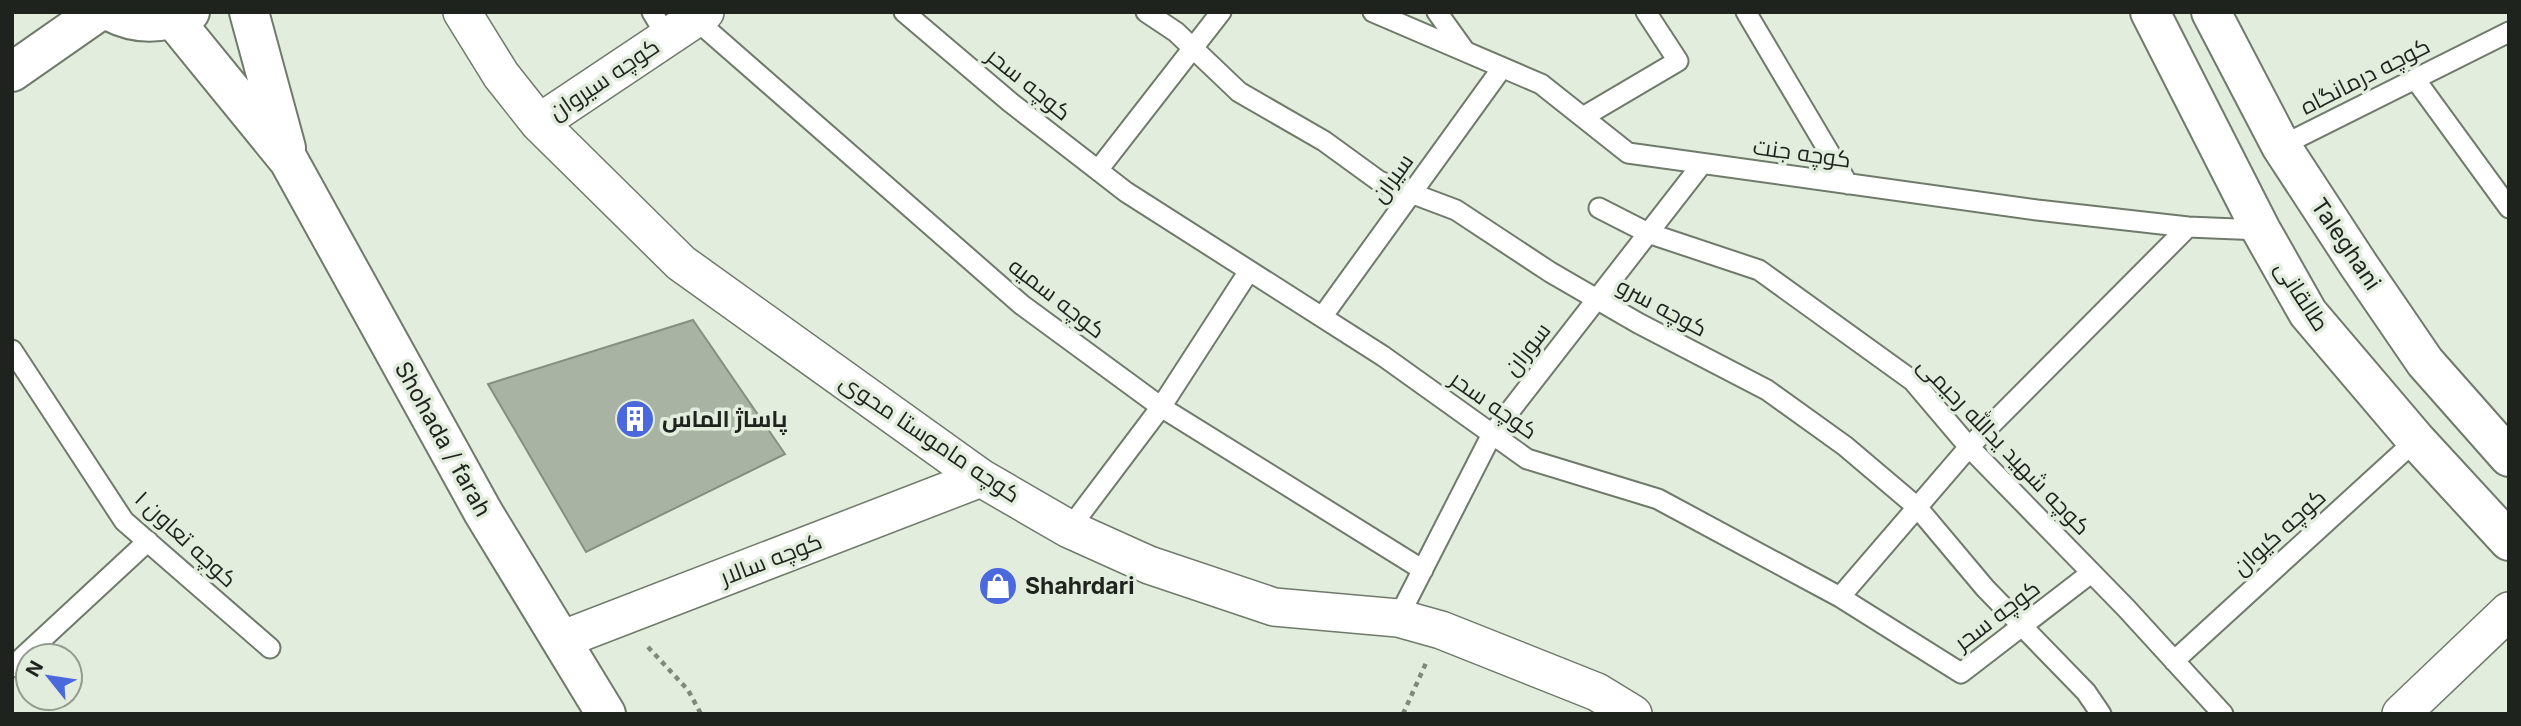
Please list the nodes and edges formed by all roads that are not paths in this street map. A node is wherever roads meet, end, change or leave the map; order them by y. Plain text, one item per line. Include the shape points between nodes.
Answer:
1 (99, 12) edge
2 (111, 12) edge
3 (249, 12) edge
4 (462, 12) edge
5 (905, 12) edge
6 (1146, 12) edge
7 (1221, 12) edge
8 (1373, 12) edge
9 (1437, 12) edge
10 (1646, 12) edge
11 (1746, 12) edge
12 (2150, 12) edge
13 (2211, 12) edge
14 (182, 16) edge
15 (680, 20) edge
16 (2509, 32) edge
17 (1192, 49) junction
18 (1466, 52) junction
19 (1502, 68) junction
20 (12, 72) edge
21 (2415, 79) junction
22 (1583, 117) junction
23 (539, 123) junction
24 (2281, 146) junction
25 (289, 160) junction
26 (1702, 164) junction
27 (1098, 170) junction
28 (1848, 184) junction
29 (1411, 193) junction
30 (1600, 208) dead end
31 (2509, 208) edge
32 (2188, 227) junction
33 (2261, 230) junction
34 (1647, 233) junction
35 (1249, 271) junction
36 (1597, 299) junction
37 (1322, 317) junction
38 (14, 357) edge
39 (1161, 407) junction
40 (1492, 434) junction
41 (2416, 440) junction
42 (1969, 447) junction
43 (2509, 457) edge
44 (981, 478) junction
45 (1917, 507) junction
46 (1069, 529) junction
47 (148, 541) junction
48 (2509, 541) edge
49 (1423, 570) junction
50 (2091, 573) junction
51 (1840, 597) junction
52 (2509, 611) edge
53 (1398, 618) junction
54 (2022, 626) junction
55 (561, 640) junction
56 (270, 648) dead end
57 (2174, 661) junction
58 (12, 667) edge
59 (606, 714) edge
60 (1633, 714) edge
61 (2101, 714) edge
62 (2223, 714) edge
63 (2401, 714) edge

1 - 20 main road
2 - 14 main road via 138,22
3 - 25 main road
4 - 23 street, کوچه ماموستا محوی via 501,75
5 - 27 lane, کوچه سحر
6 - 17 lane, کوچه سرو
7 - 17 lane
8 - 18 lane, کوچه جنت
9 - 18 lane
10 - 22 lane via 1678,61
11 - 28 lane
12 - 33 main road, طالقانی
13 - 24 main road, Taleghani
14 - 25 main road
15 - 23 street, کوچه سیروان
15 - 39 lane, کوچه سمیه via 1022,305
16 - 21 lane, کوچه درمانگاه
17 - 27 lane
17 - 29 lane, کوچه سرو via 1239,92 1324,141 1379,181
18 - 19 lane, کوچه جنت
19 - 22 lane, کوچه جنت via 1541,84
19 - 29 lane, سیران
21 - 24 lane, کوچه درمانگاه
21 - 31 lane
22 - 26 lane, کوچه جنت via 1628,153
23 - 44 street, کوچه ماموستا محوی via 681,263
24 - 43 main road, Taleghani via 2425,362
25 - 55 main road, Shohada / farah via 483,512
26 - 28 lane, کوچه جنت
26 - 34 lane, سوران
27 - 35 lane, کوچه سحر
28 - 32 lane, کوچه جنت
29 - 36 lane, کوچه سرو via 1456,210
29 - 37 lane, سیران
30 - 34 lane, کوچه شهید یدالله رحیمی
32 - 33 lane, کوچه جنت
32 - 42 lane
33 - 41 main road, طالقانی via 2308,313
34 - 36 lane, سوران
34 - 42 lane, کوچه شهید یدالله رحیمی via 1759,270 1913,381
35 - 37 lane, کوچه سحر
35 - 39 lane
36 - 40 lane, سوران
36 - 45 lane, کوچه سرو via 1768,390 1845,446
37 - 40 lane, کوچه سحر
38 - 47 lane, کوچه تعاون ۱ via 124,521
39 - 46 lane
39 - 49 lane, کوچه سمیه
40 - 49 lane, سوران
40 - 51 lane, کوچه سحر via 1527,459 1658,499
41 - 48 main road, طالقانی
41 - 57 lane, کوچه کیوان
42 - 45 lane
42 - 50 lane, کوچه شهید یدالله رحیمی
44 - 46 street, کوچه ماموستا محوی
44 - 55 street, کوچه سالار
45 - 51 lane
45 - 54 lane, کوچه سرو
46 - 53 street, کوچه ماموستا محوی via 1149,565 1274,607
47 - 56 lane, کوچه تعاون ۱
47 - 58 lane
49 - 53 lane, سوران
50 - 54 lane, کوچه سحر
50 - 57 lane, کوچه شهید یدالله رحیمی
51 - 54 lane, کوچه سحر via 1961,673
52 - 63 street
53 - 60 street, کوچه ماموستا محوی via 1441,630 1597,692
54 - 61 lane, کوچه سرو via 2086,692
55 - 59 main road, Shohada / farah
57 - 62 lane, کوچه شهید یدالله رحیمی

